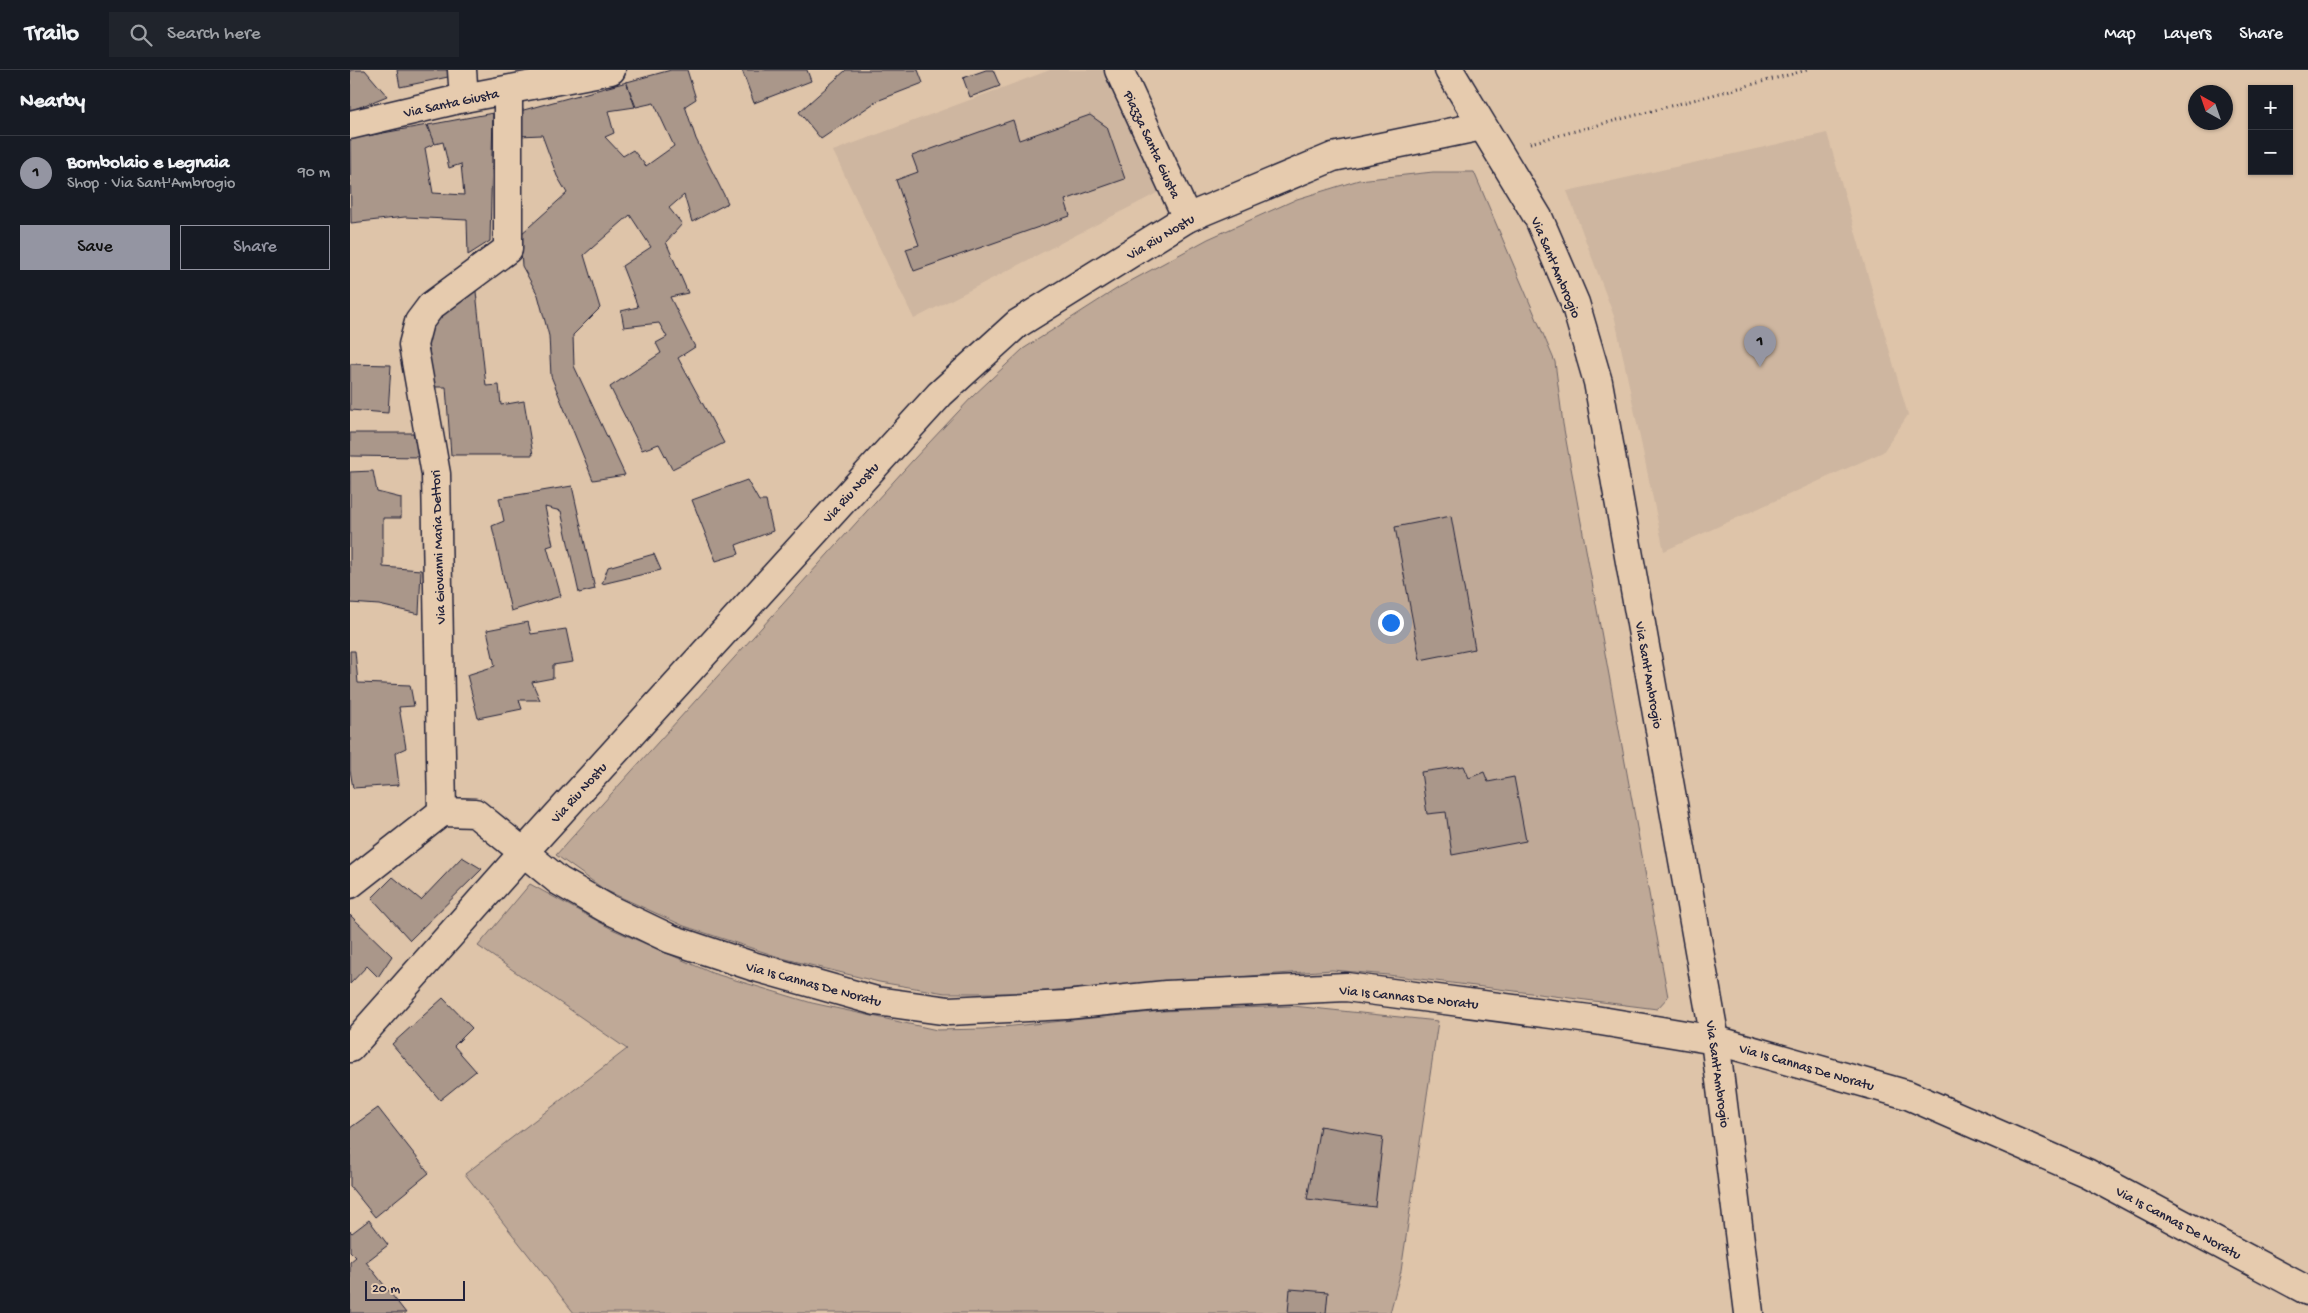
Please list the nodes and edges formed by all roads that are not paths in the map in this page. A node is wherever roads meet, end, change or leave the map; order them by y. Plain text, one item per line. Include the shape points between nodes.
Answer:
1 (462, 70) edge
2 (611, 70) edge
3 (1119, 70) edge
4 (1448, 70) edge
5 (508, 90) junction
6 (464, 98) junction
7 (350, 125) edge
8 (1482, 126) junction
9 (1188, 218) junction
10 (442, 812) junction
11 (522, 853) junction
12 (350, 884) edge
13 (1716, 1040) junction
14 (350, 1048) edge
15 (2308, 1292) edge
16 (1749, 1313) edge

1 - 6 street
2 - 5 street, Via Santa Giusta
3 - 9 street, Piazza Santa Giusta
4 - 8 street, Via Sant'Ambrogio
5 - 6 street, Via Santa Giusta
5 - 10 street, Via Giovanni Maria Dettori via 508,249 431,306 419,322 413,345 436,474
6 - 7 street, Via Santa Giusta
8 - 9 street, Via Riu Nostu via 1333,157
8 - 13 street, Via Sant'Ambrogio via 1539,219 1572,295 1598,382
9 - 11 street, Via Riu Nostu via 1017,324 940,394
10 - 11 street, Via Is Cannas De Noratu via 475,813
10 - 12 street
11 - 13 street, Via Is Cannas De Noratu via 566,885 606,908 672,939 752,966 876,1001 949,1011 1066,1005 1166,995 1346,987 1589,1018
11 - 14 street, Via Riu Nostu
13 - 15 street, Via Is Cannas De Noratu via 1908,1095 2087,1173
13 - 16 street, Via Sant'Ambrogio

